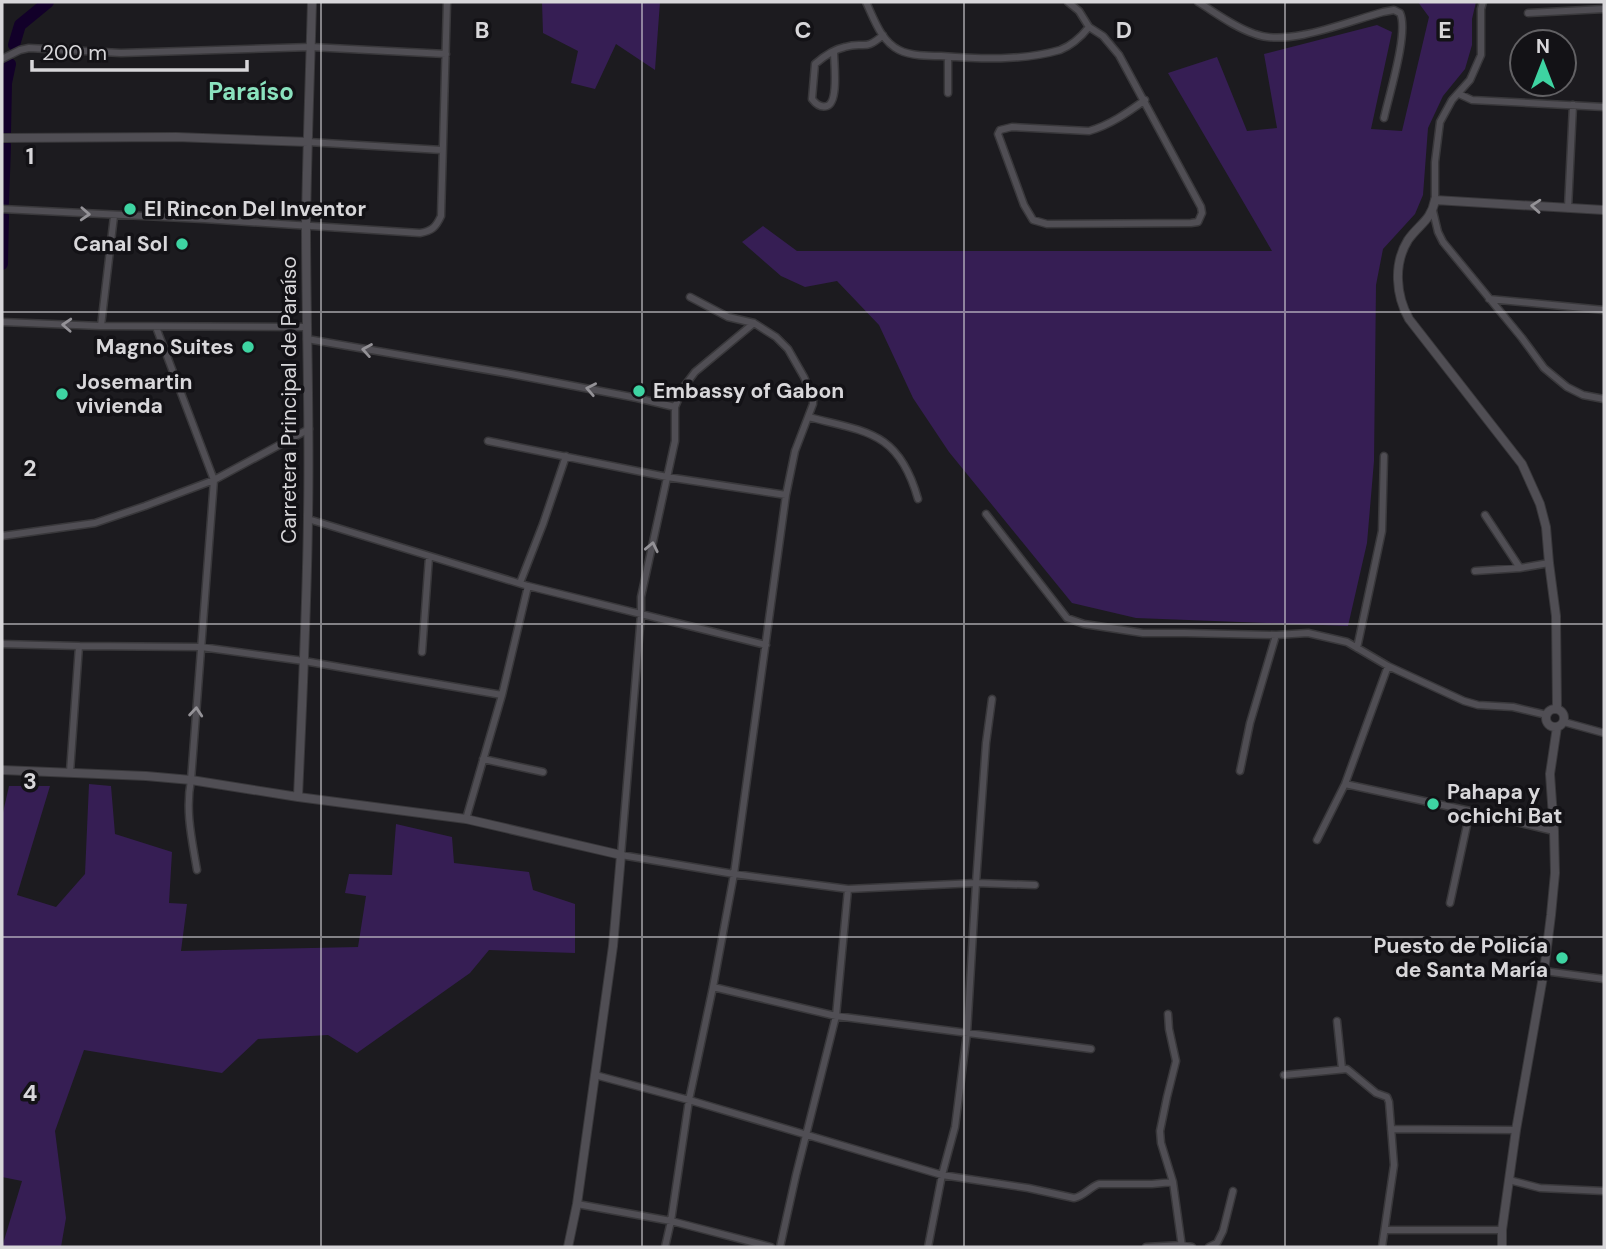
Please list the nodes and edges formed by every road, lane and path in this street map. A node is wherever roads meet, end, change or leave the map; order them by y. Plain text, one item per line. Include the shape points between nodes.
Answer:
1 (312, 2) edge
2 (447, 2) edge
3 (866, 2) edge
4 (1068, 2) edge
5 (1085, 2) edge
6 (1198, 2) edge
7 (1483, 2) edge
8 (1604, 9) edge
9 (1079, 11) junction
10 (1528, 13) dead end
11 (1089, 27) junction
12 (883, 35) junction
13 (311, 47) junction
14 (834, 52) junction
15 (446, 54) junction
16 (948, 57) junction
17 (2, 59) edge
18 (948, 93) dead end
19 (1458, 94) junction
20 (1145, 100) junction
21 (1573, 105) junction
22 (1604, 107) edge
23 (1384, 118) dead end
24 (2, 138) edge
25 (308, 142) junction
26 (442, 150) junction
27 (1435, 200) junction
28 (1568, 208) junction
29 (2, 209) edge
30 (1604, 210) edge
31 (1433, 211) junction
32 (114, 216) junction
33 (306, 225) junction
34 (690, 297) dead end
35 (1489, 299) junction
36 (1604, 310) edge
37 (2, 322) edge
38 (754, 323) junction
39 (101, 326) junction
40 (156, 327) junction
41 (307, 327) junction
42 (307, 340) junction
43 (1604, 399) edge
44 (675, 407) junction
45 (808, 417) junction
46 (309, 429) junction
47 (488, 441) dead end
48 (566, 456) junction
49 (1384, 456) dead end
50 (667, 477) junction
51 (215, 480) junction
52 (786, 495) junction
53 (918, 499) dead end
54 (986, 514) dead end
55 (1485, 515) dead end
56 (309, 519) junction
57 (2, 536) edge
58 (429, 556) junction
59 (1549, 563) junction
60 (1520, 568) junction
61 (1475, 571) dead end
62 (520, 583) junction
63 (528, 586) junction
64 (641, 614) junction
65 (1276, 635) junction
66 (2, 644) edge
67 (766, 645) junction
68 (79, 646) junction
69 (201, 646) junction
70 (1357, 648) junction
71 (422, 652) dead end
72 (304, 661) junction
73 (1388, 666) junction
74 (502, 695) junction
75 (992, 698) dead end
76 (1558, 709) junction
77 (1547, 715) junction
78 (1560, 724) junction
79 (1604, 733) edge
80 (483, 760) junction
81 (2, 770) edge
82 (1240, 771) dead end
83 (70, 772) junction
84 (542, 772) dead end
85 (191, 780) junction
86 (1345, 784) junction
87 (298, 797) junction
88 (1470, 811) junction
89 (466, 819) junction
90 (1554, 831) junction
91 (1317, 840) dead end
92 (621, 855) junction
93 (197, 870) dead end
94 (734, 874) junction
95 (976, 883) junction
96 (1035, 885) dead end
97 (848, 889) junction
98 (1450, 903) dead end
99 (1544, 971) junction
100 (1604, 979) edge
101 (713, 987) junction
102 (1168, 1014) dead end
103 (835, 1016) junction
104 (1337, 1021) dead end
105 (967, 1033) junction
106 (1091, 1049) dead end
107 (1342, 1069) junction
108 (1284, 1074) dead end
109 (595, 1075) junction
110 (689, 1100) junction
111 (1391, 1129) junction
112 (1516, 1130) junction
113 (806, 1134) junction
114 (942, 1175) junction
115 (1509, 1180) junction
116 (1173, 1182) junction
117 (1233, 1191) dead end
118 (1604, 1191) edge
119 (578, 1204) junction
120 (671, 1221) junction
121 (1385, 1230) junction
122 (1502, 1230) junction
123 (1182, 1246) edge
124 (568, 1247) edge
125 (665, 1247) edge
126 (771, 1247) edge
127 (780, 1247) edge
128 (928, 1247) edge
129 (1146, 1247) edge
130 (1192, 1247) edge
131 (1209, 1247) edge
132 (1382, 1247) edge
133 (1502, 1247) edge

1 - 13 street, Carretera Principal de Paraíso
2 - 15 street
3 - 12 street
4 - 9 street
5 - 9 street
6 - 23 street via 1231,23 1269,38 1310,33 1383,12 1400,13 1402,44
7 - 19 street via 1481,55
8 - 10 street
9 - 11 street
11 - 16 street via 1076,42 1040,54
11 - 20 street via 1119,55
12 - 14 street via 868,46 852,45
12 - 16 street via 899,50
13 - 15 street
13 - 17 street via 121,52 29,48
13 - 25 street, Carretera Principal de Paraíso
14 - 14 street via 814,64 812,99 821,106 830,104 834,96
15 - 26 street
16 - 18 street
19 - 21 street via 1472,100
19 - 27 street via 1440,122
20 - 20 street via 1115,121 1089,131 1000,130 1033,220 1047,224 1198,222 1201,207
21 - 22 street
21 - 28 street
24 - 25 street
25 - 26 street
25 - 33 street, Carretera Principal de Paraíso
26 - 33 street via 441,216 430,231
28 -> 27 street
27 - 31 street
28 - 30 street
29 -> 32 street
31 - 35 street via 1443,242
31 - 59 street via 1404,247 1397,281 1404,310 1522,464 1541,504
32 - 33 street
32 - 39 street
33 - 41 street, Carretera Principal de Paraíso
34 - 38 street via 728,317
35 - 36 street
35 - 43 street via 1550,374 1583,396
39 -> 37 street
38 - 44 street via 695,372
38 - 45 street via 788,349 813,398
39 - 40 street
40 - 41 street
40 - 51 street
41 - 42 street, Carretera Principal de Paraíso
44 -> 42 street
42 - 46 street, Carretera Principal de Paraíso
44 - 50 street via 675,441
45 - 52 street
45 - 53 street via 879,438 894,451 913,481
46 - 51 street
46 - 56 street, Carretera Principal de Paraíso
47 - 48 street
48 - 50 street
48 - 62 street
49 - 70 street via 1382,530
50 - 52 street
64 -> 50 street
51 - 57 street via 95,523
51 - 69 street
52 - 67 street
54 - 65 street via 1068,618 1143,633
55 - 60 street
56 - 58 street
56 - 72 street, Carretera Principal de Paraíso
58 - 62 street
58 - 71 street
59 - 60 street
59 - 76 street via 1558,634
60 - 61 street
62 - 63 street
63 - 64 street
63 - 74 street
64 - 67 street
64 - 92 street
65 - 70 street via 1308,633
65 - 82 street
66 - 68 street
67 - 94 street
68 - 69 street
68 - 83 street
69 - 72 street
85 -> 69 street
70 - 73 street
72 - 74 street
72 - 87 street, Carretera Principal de Paraíso
73 - 77 street via 1464,701
73 - 86 street
74 - 80 street
75 - 95 street
76 - 77 street
76 - 78 street via 1564,715
77 - 78 street via 1548,724
78 - 79 street
78 - 90 street via 1550,774
80 - 84 street
80 - 89 street
81 - 83 street
83 - 85 street
85 - 87 street
85 - 93 street via 188,817
86 - 88 street
86 - 91 street
87 - 89 street
88 - 90 street
88 - 98 street
89 - 92 street
90 - 99 street
92 - 94 street
92 - 109 street
94 - 97 street
94 - 101 street
95 - 96 street
95 - 97 street
95 - 105 street
97 - 103 street
99 - 100 street
99 - 112 street
101 - 103 street
101 - 110 street
102 - 116 street via 1176,1061 1160,1131
103 - 105 street
103 - 113 street
104 - 107 street
105 - 106 street
105 - 114 street via 955,1127
107 - 108 street
107 - 111 street via 1387,1097
109 - 110 street
109 - 119 street
110 - 113 street
110 - 120 street
111 - 112 street
111 - 121 street via 1394,1164
112 - 115 street
113 - 114 street
113 - 127 street
114 - 116 street via 1074,1198 1100,1184
114 - 128 street
115 - 118 street via 1540,1188
115 - 122 street
116 - 123 street
117 - 131 street via 1223,1231
119 - 120 street
119 - 124 street
120 - 125 street
120 - 126 street
121 - 122 street
121 - 132 street
122 - 133 street
123 - 129 street
123 - 130 street

